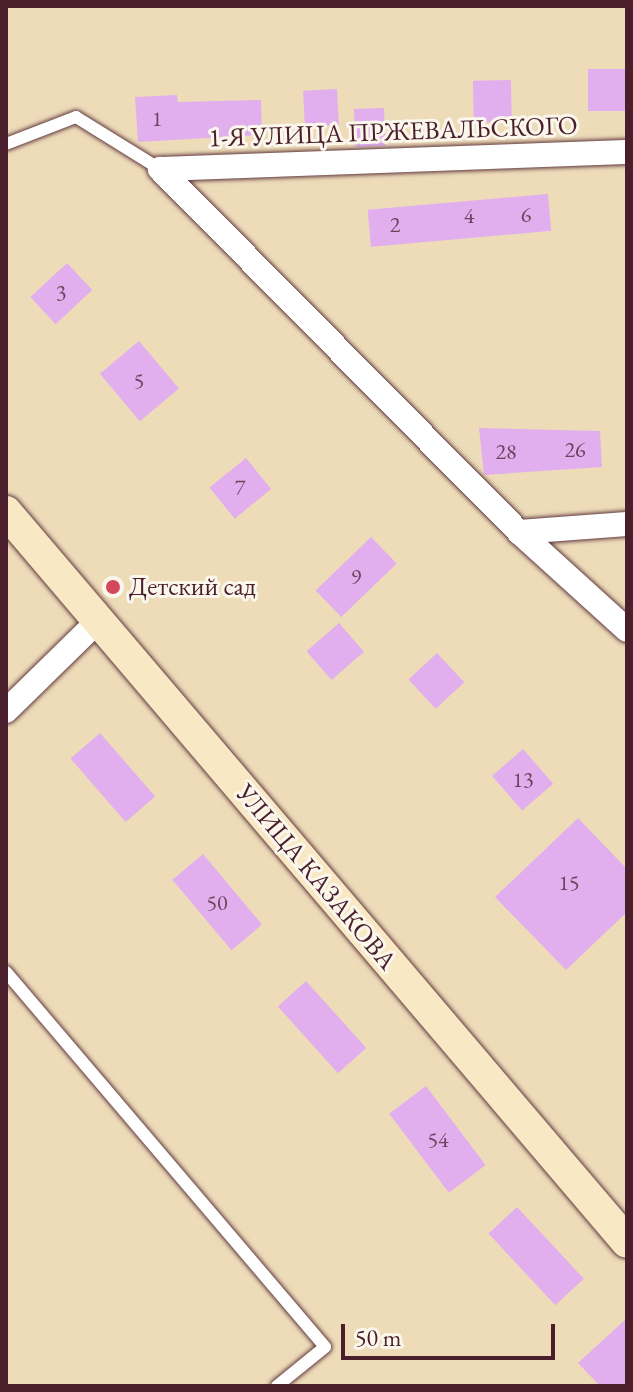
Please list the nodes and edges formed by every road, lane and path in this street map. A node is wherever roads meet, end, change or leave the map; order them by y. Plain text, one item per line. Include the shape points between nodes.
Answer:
1 (6, 144) edge
2 (627, 152) edge
3 (160, 169) junction
4 (6, 512) edge
5 (627, 524) edge
6 (519, 532) junction
7 (98, 621) junction
8 (627, 630) edge
9 (6, 711) edge
10 (6, 972) edge
11 (627, 1242) edge
12 (277, 1386) edge

1 - 3 lane via 76,117
2 - 3 street, 1-Я УЛИЦА ПРЖЕВАЛЬСКОГО
3 - 6 street
4 - 7 main road, УЛИЦА КАЗАКОВА
5 - 6 street
6 - 8 street
7 - 9 street
7 - 11 main road, УЛИЦА КАЗАКОВА
10 - 12 lane via 325,1347

